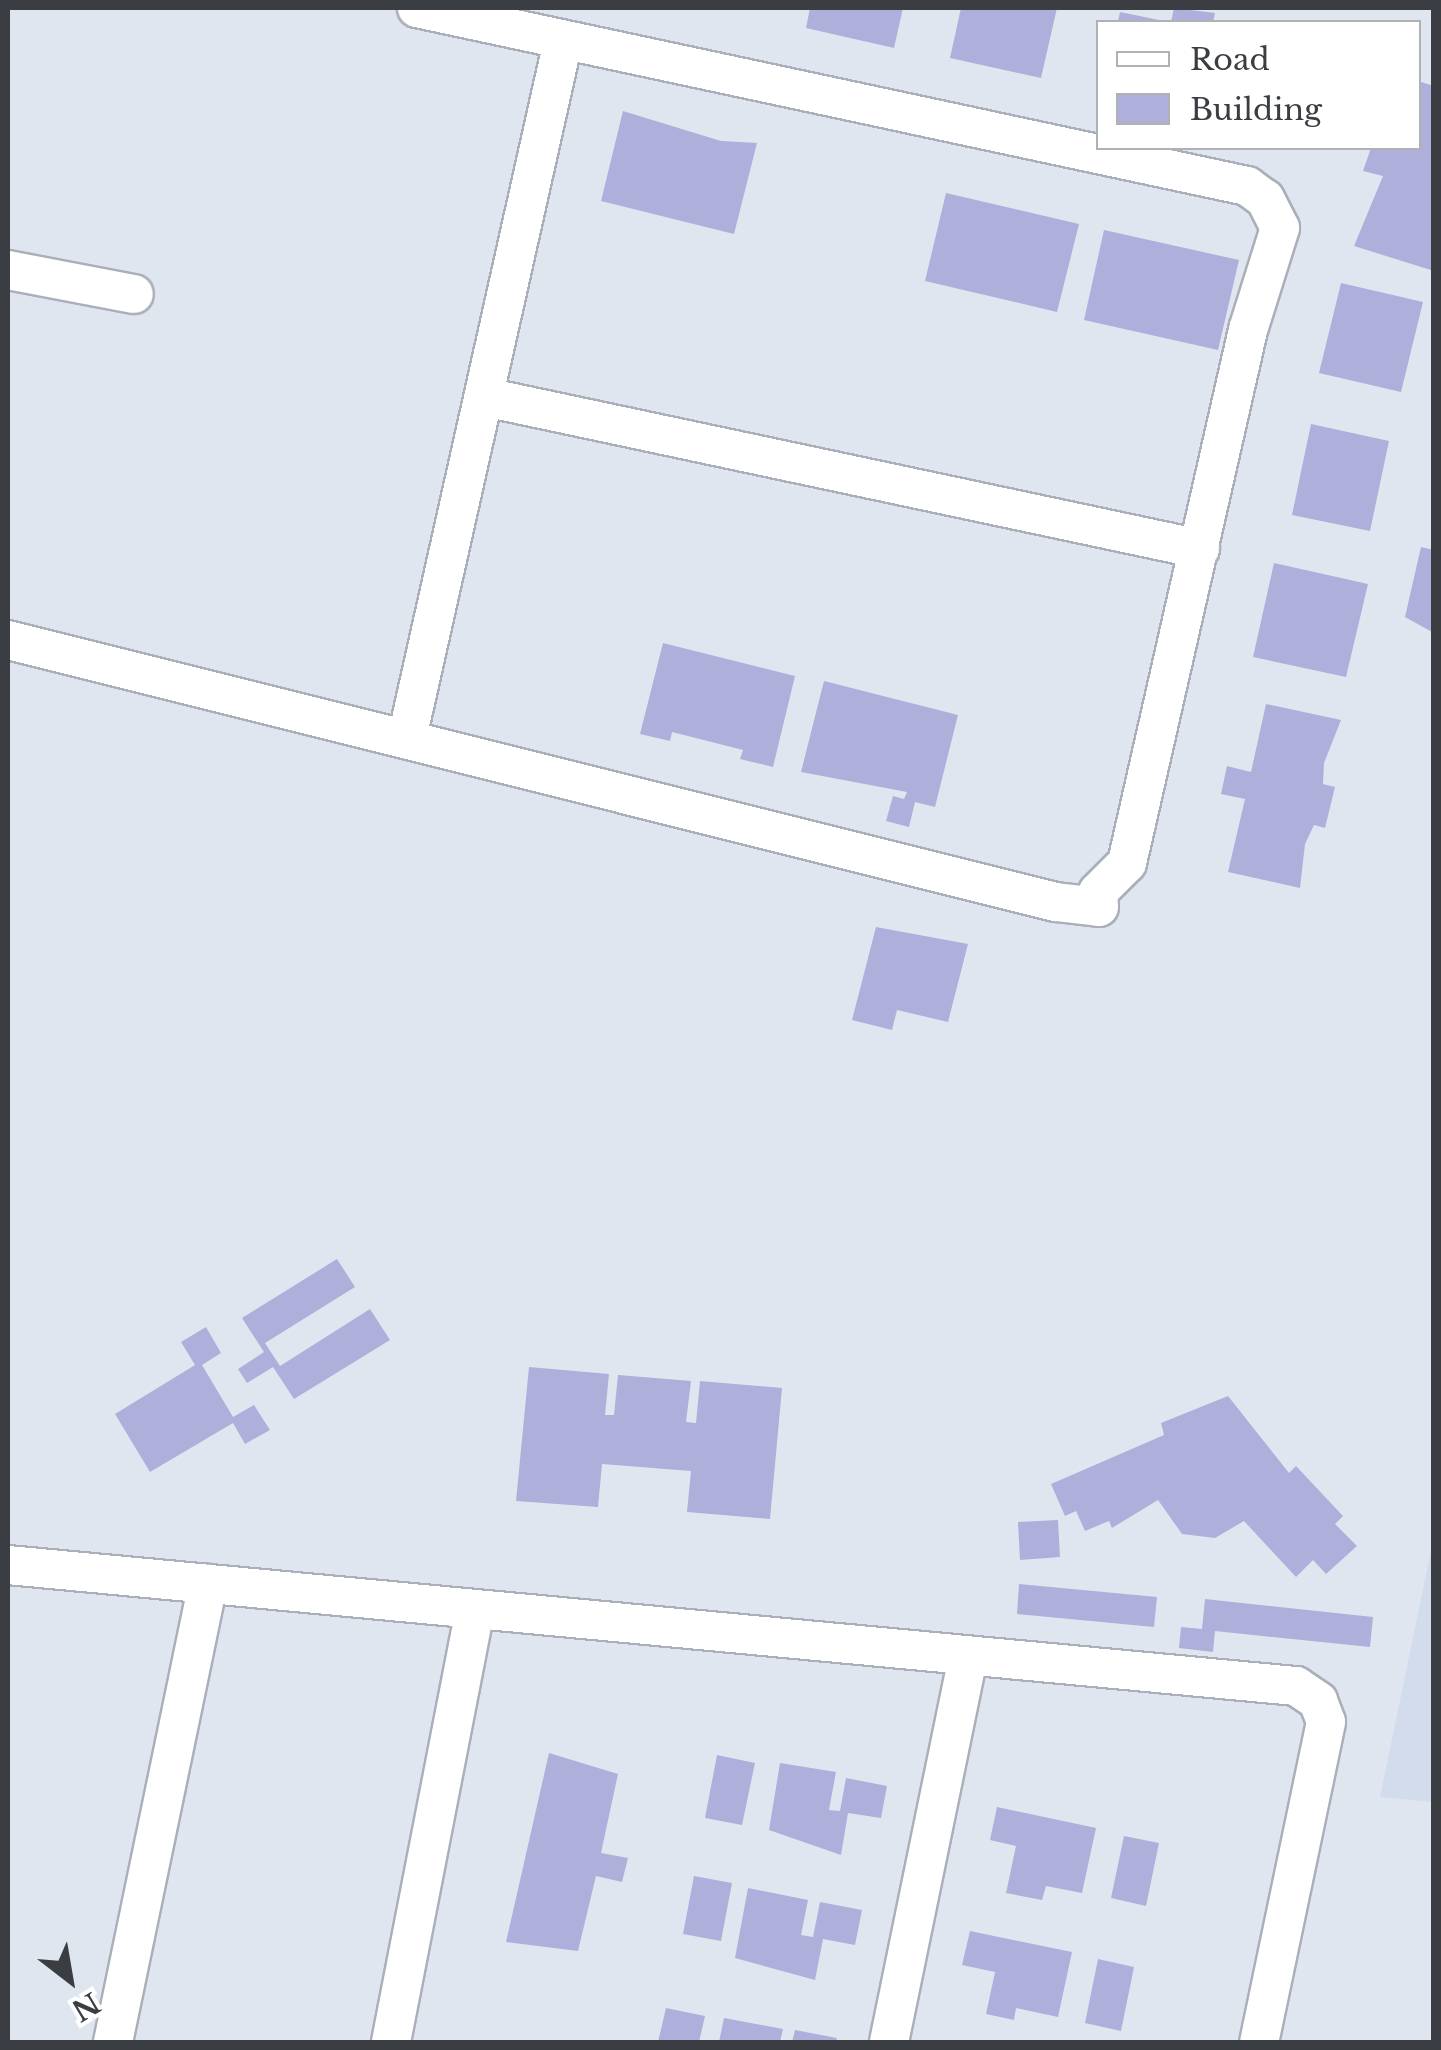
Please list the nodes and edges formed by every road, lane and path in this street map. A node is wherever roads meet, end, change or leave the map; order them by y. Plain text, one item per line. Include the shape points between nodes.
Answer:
1 (417, 8) edge
2 (564, 41) junction
3 (8, 270) edge
4 (134, 294) dead end
5 (484, 397) junction
6 (1200, 549) junction
7 (8, 640) edge
8 (407, 738) junction
9 (8, 1565) edge
10 (208, 1584) junction
11 (475, 1610) junction
12 (968, 1658) junction
13 (113, 2042) edge
14 (391, 2042) edge
15 (890, 2042) edge
16 (1259, 2042) edge

1 - 2 street
2 - 5 street
2 - 6 street via 1247,186 1265,199 1280,228
3 - 4 street
5 - 6 street
5 - 8 street
6 - 8 street via 1127,863 1098,892 1099,906
7 - 8 street
9 - 10 street
10 - 11 street
10 - 13 street
11 - 12 street
11 - 14 street
12 - 15 street
12 - 16 street via 1296,1686 1318,1701 1326,1722

